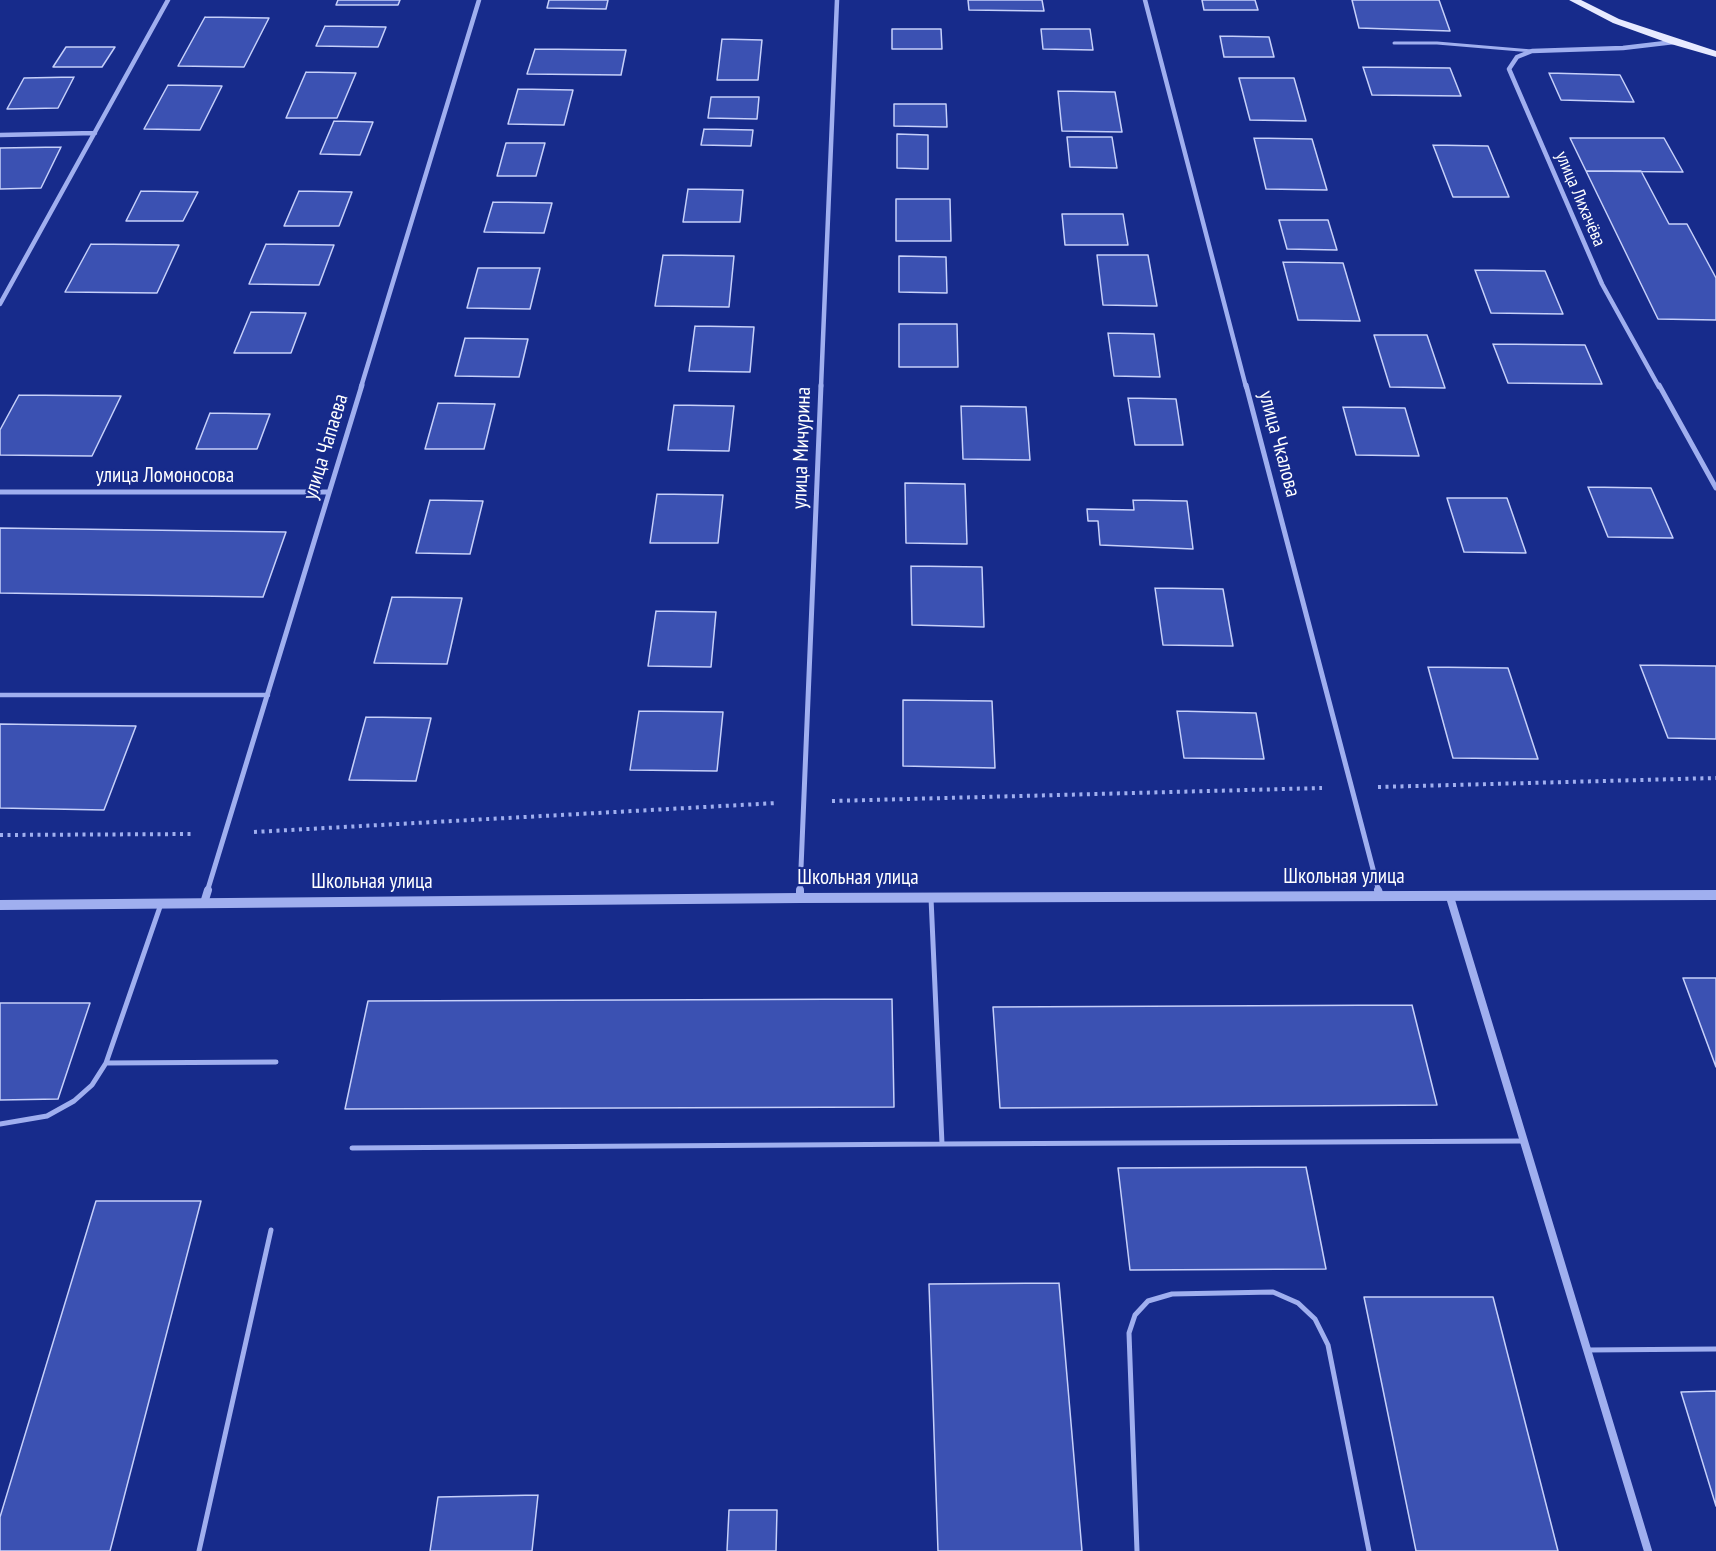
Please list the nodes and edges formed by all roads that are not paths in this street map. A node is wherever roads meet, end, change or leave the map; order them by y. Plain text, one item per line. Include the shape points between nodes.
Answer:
1 (168, 0) edge
2 (479, 0) edge
3 (837, 0) edge
4 (1145, 0) edge
5 (1574, 0) edge
6 (1674, 42) junction
7 (1394, 44) dead end
8 (1532, 51) junction
9 (1716, 54) edge
10 (94, 133) junction
11 (0, 135) edge
12 (0, 304) edge
13 (1716, 488) edge
14 (0, 492) edge
15 (330, 492) junction
16 (0, 695) edge
17 (268, 695) junction
18 (1716, 895) edge
19 (1380, 896) junction
20 (1450, 897) junction
21 (800, 898) junction
22 (932, 898) junction
23 (161, 903) junction
24 (204, 903) junction
25 (0, 905) edge
26 (276, 1062) dead end
27 (106, 1064) junction
28 (0, 1124) edge
29 (1524, 1141) junction
30 (942, 1144) junction
31 (352, 1148) dead end
32 (271, 1230) dead end
33 (1716, 1349) edge
34 (1588, 1350) junction
35 (199, 1551) edge
36 (1137, 1551) edge
37 (1369, 1551) edge
38 (1648, 1551) edge

1 - 10 street
2 - 15 street, улица Чапаева
3 - 21 street, улица Мичурина
4 - 19 street, улица Чкалова
5 - 6 main road via 1616,21
6 - 8 street
6 - 9 main road
7 - 8 lane via 1473,45
8 - 13 street, улица Лихачёва via 1517,57 1509,69 1602,284
10 - 11 street
10 - 12 street
14 - 15 street, улица Ломоносова
15 - 17 street, улица Чапаева
16 - 17 lane
17 - 24 street, улица Чапаева
18 - 20 street, Школьная улица
19 - 20 street, Школьная улица
19 - 22 street, Школьная улица
20 - 29 street
21 - 22 street, Школьная улица
21 - 24 street, Школьная улица
22 - 30 lane
23 - 24 street, Школьная улица
23 - 25 street, Школьная улица
23 - 27 lane
26 - 27 lane
27 - 28 lane via 74,1101 47,1116
29 - 30 lane
29 - 34 street
30 - 31 lane
32 - 35 lane
33 - 34 lane
34 - 38 street
36 - 37 lane via 1129,1333 1135,1315 1148,1301 1172,1294 1273,1292 1299,1303 1315,1319 1328,1345

